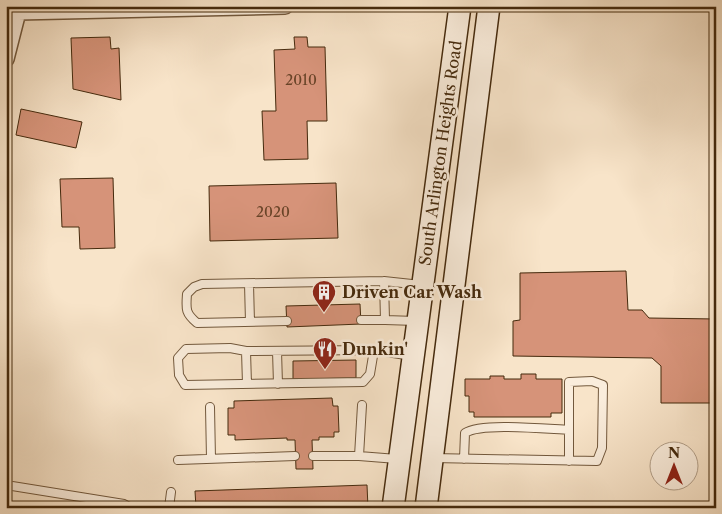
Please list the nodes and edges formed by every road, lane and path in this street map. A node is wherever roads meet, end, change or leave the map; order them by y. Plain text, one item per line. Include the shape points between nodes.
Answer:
1 (285, 6) edge
2 (460, 6) edge
3 (487, 7) edge
4 (18, 9) edge
5 (6, 59) edge
6 (384, 281) junction
7 (249, 284) junction
8 (423, 285) junction
9 (361, 320) dead end
10 (385, 320) junction
11 (287, 321) dead end
12 (418, 321) junction
13 (250, 322) junction
14 (374, 350) junction
15 (246, 351) junction
16 (277, 351) junction
17 (413, 356) junction
18 (247, 384) junction
19 (278, 384) junction
20 (362, 404) dead end
21 (210, 407) dead end
22 (569, 430) junction
23 (295, 456) dead end
24 (313, 456) dead end
25 (358, 456) junction
26 (211, 458) junction
27 (432, 458) junction
28 (399, 459) junction
29 (464, 459) junction
30 (178, 460) dead end
31 (569, 461) junction
32 (6, 484) edge
33 (170, 492) dead end
34 (131, 508) edge
35 (168, 508) edge
36 (393, 508) edge
37 (426, 508) edge

1 - 4 street
2 - 8 main road, South Arlington Heights Road
3 - 27 main road, South Arlington Heights Road
4 - 5 street
6 - 7 lane
6 - 8 lane
6 - 10 lane
7 - 13 lane
7 - 13 lane via 202,284 194,287 187,294 186,310 197,323
8 - 12 main road, South Arlington Heights Road
9 - 10 lane
10 - 12 lane
11 - 13 lane
12 - 17 main road, South Arlington Heights Road
14 - 16 lane
14 - 17 lane
14 - 19 lane via 370,374 364,382
15 - 16 lane
15 - 18 lane
15 - 18 lane via 186,349 178,358 179,375 185,385
16 - 19 lane
17 - 28 main road, South Arlington Heights Road
18 - 19 lane
20 - 25 lane
21 - 26 lane
22 - 29 lane via 471,429 465,433
22 - 31 lane
22 - 31 lane via 569,382 592,381 603,385 602,448 597,461
23 - 26 lane
24 - 25 lane
25 - 28 lane
26 - 30 lane
27 - 29 lane
27 - 37 main road, South Arlington Heights Road
28 - 36 main road, South Arlington Heights Road
29 - 31 lane
32 - 34 lane via 124,504
33 - 35 lane

